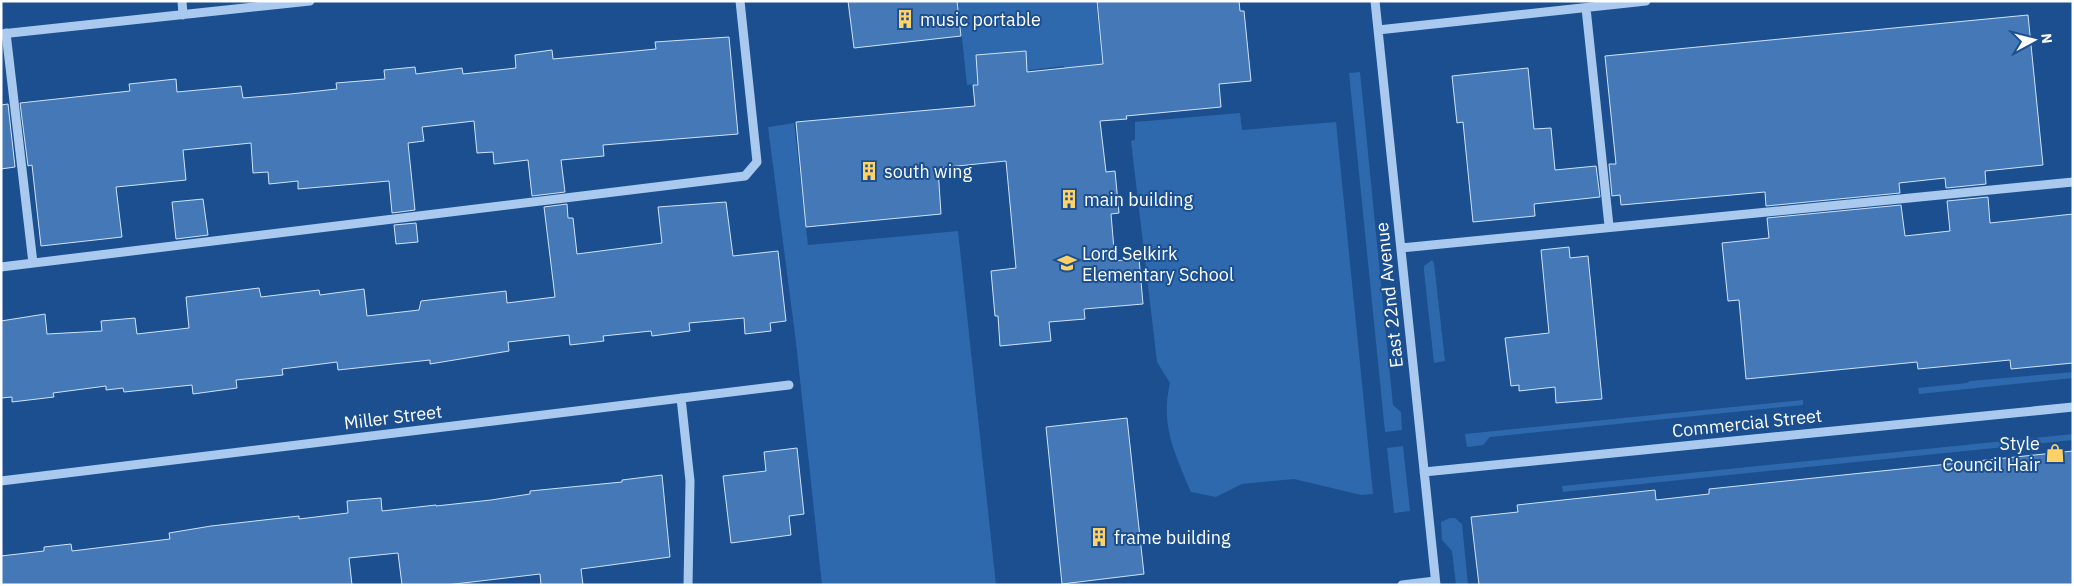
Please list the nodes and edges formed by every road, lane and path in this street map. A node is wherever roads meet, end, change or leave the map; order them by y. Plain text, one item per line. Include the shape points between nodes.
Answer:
1 (182, 1) edge
2 (310, 1) edge
3 (740, 1) edge
4 (1375, 1) edge
5 (1646, 1) edge
6 (1586, 8) junction
7 (183, 15) junction
8 (1378, 30) junction
9 (4, 34) edge
10 (2073, 182) edge
11 (1609, 226) junction
12 (1401, 248) junction
13 (33, 263) junction
14 (1, 267) edge
15 (788, 385) dead end
16 (682, 398) junction
17 (2073, 406) edge
18 (1424, 472) junction
19 (1, 482) edge
20 (1436, 583) edge
21 (688, 585) edge
22 (1402, 585) edge

1 - 7 street
2 - 7 street
3 - 13 street via 756,162 745,176
4 - 8 street, East 22nd Avenue
5 - 6 street
6 - 8 street
6 - 11 street
7 - 9 street
8 - 12 street, East 22nd Avenue
9 - 13 street
10 - 11 street
11 - 12 street
12 - 18 street, East 22nd Avenue
13 - 14 street
15 - 16 street, Miller Street
16 - 19 street, Miller Street
16 - 21 street via 690,481
17 - 18 street, Commercial Street
18 - 20 street, East 22nd Avenue
20 - 22 street

